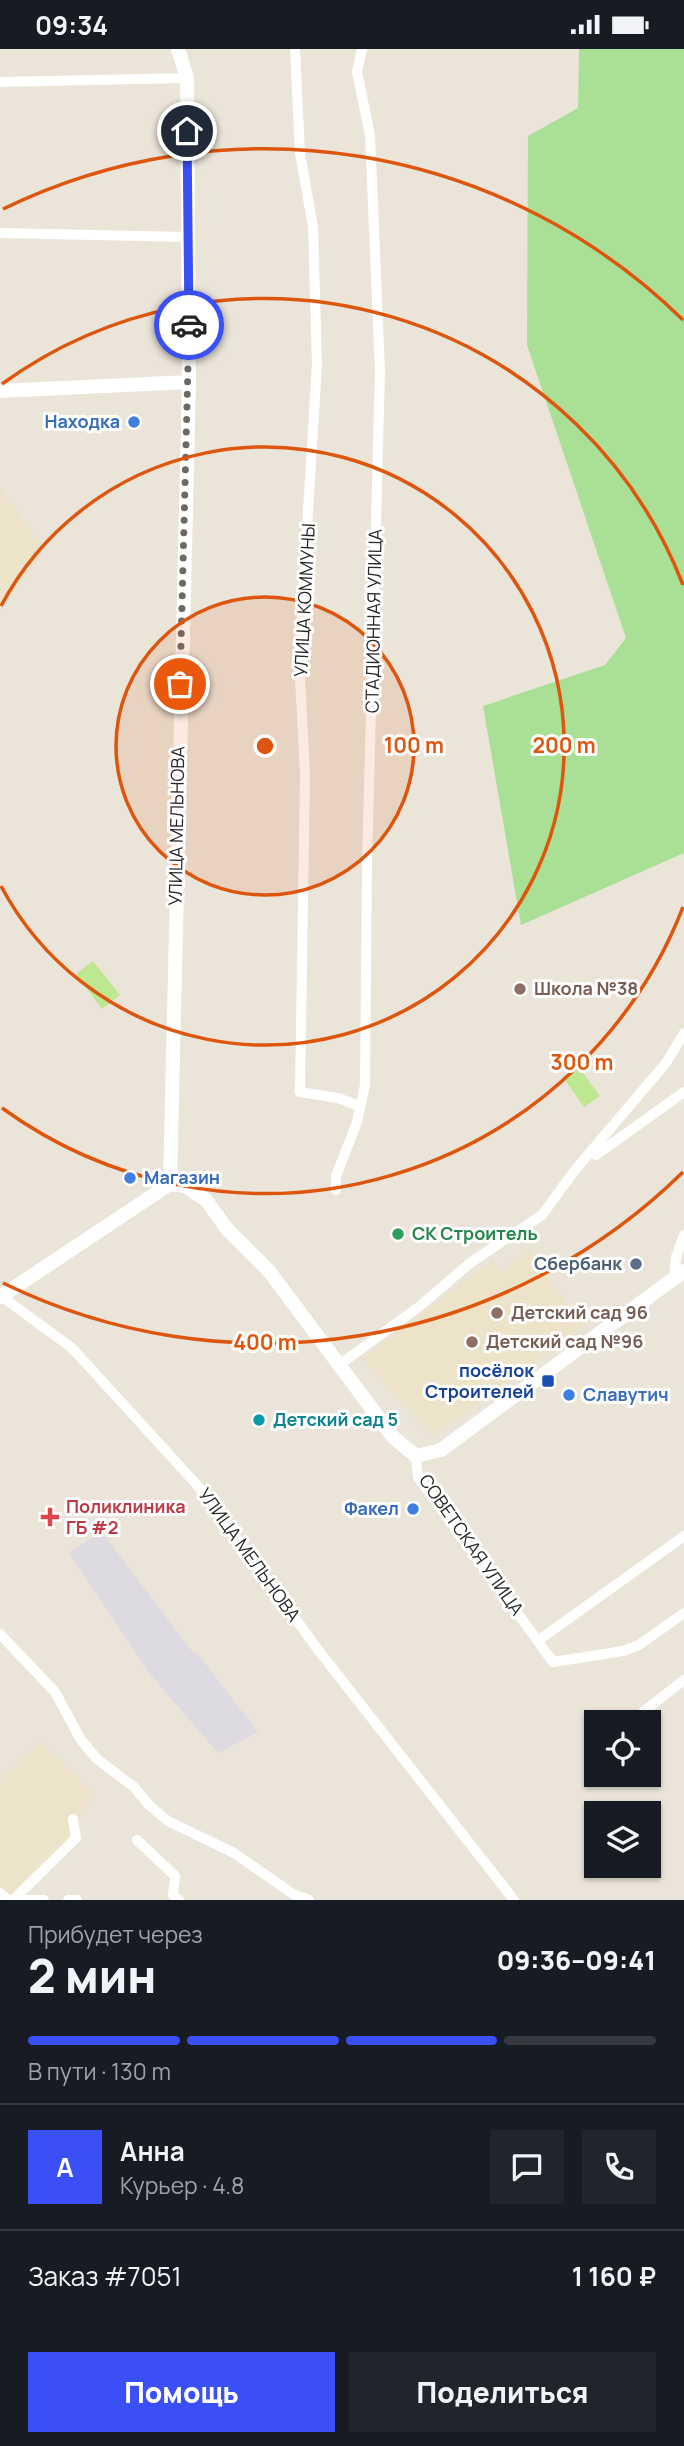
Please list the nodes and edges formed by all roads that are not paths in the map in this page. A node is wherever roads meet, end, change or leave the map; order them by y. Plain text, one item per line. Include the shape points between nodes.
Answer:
1 (178, 49) edge
2 (295, 49) edge
3 (362, 49) edge
4 (187, 78) junction
5 (0, 82) edge
6 (0, 233) edge
7 (188, 237) junction
8 (189, 382) junction
9 (0, 391) edge
10 (684, 1033) edge
11 (684, 1093) edge
12 (359, 1106) junction
13 (575, 1170) junction
14 (170, 1184) junction
15 (336, 1189) dead end
16 (684, 1235) edge
17 (679, 1275) edge
18 (0, 1296) edge
19 (339, 1365) junction
20 (416, 1456) junction
21 (684, 1536) edge
22 (684, 1613) edge
23 (0, 1634) edge
24 (539, 1640) junction
25 (684, 1681) edge
26 (646, 1710) edge
27 (73, 1819) dead end
28 (137, 1840) dead end
29 (0, 1893) edge
30 (176, 1897) edge
31 (11, 1900) edge
32 (44, 1900) edge
33 (68, 1900) edge
34 (77, 1900) edge
35 (309, 1900) edge
36 (514, 1900) edge

1 - 4 main road, УЛИЦА МЕЛЬНОВА
2 - 12 street, УЛИЦА КОММУНЫ via 300,153 313,227 317,363 299,659 305,774 300,1092
3 - 12 street, СТАДИОННАЯ УЛИЦА via 357,72 370,135 380,371 365,1085
4 - 5 street
4 - 7 main road, УЛИЦА МЕЛЬНОВА
6 - 7 street
7 - 8 main road, УЛИЦА МЕЛЬНОВА
8 - 9 main road
8 - 14 main road, УЛИЦА МЕЛЬНОВА
10 - 13 street via 666,1063
11 - 13 street
12 - 15 street, СТАДИОННАЯ УЛИЦА
13 - 19 street via 542,1215 470,1263
14 - 18 main road
14 - 19 main road, СОВЕТСКАЯ УЛИЦА via 185,1186 206,1200 227,1230 269,1271
16 - 17 street via 676,1258
17 - 20 main road via 441,1450
18 - 36 street, УЛИЦА МЕЛЬНОВА via 72,1347 198,1486 319,1651
19 - 20 main road, СОВЕТСКАЯ УЛИЦА via 393,1437
20 - 24 street, СОВЕТСКАЯ УЛИЦА via 418,1478
21 - 24 street
22 - 24 street, СОВЕТСКАЯ УЛИЦА via 623,1651 553,1662
23 - 35 street via 55,1692 97,1759 134,1787 150,1806 168,1821 234,1853
25 - 26 street
27 - 31 street via 76,1838
28 - 30 street via 175,1876
29 - 31 street
31 - 32 street
33 - 34 street

